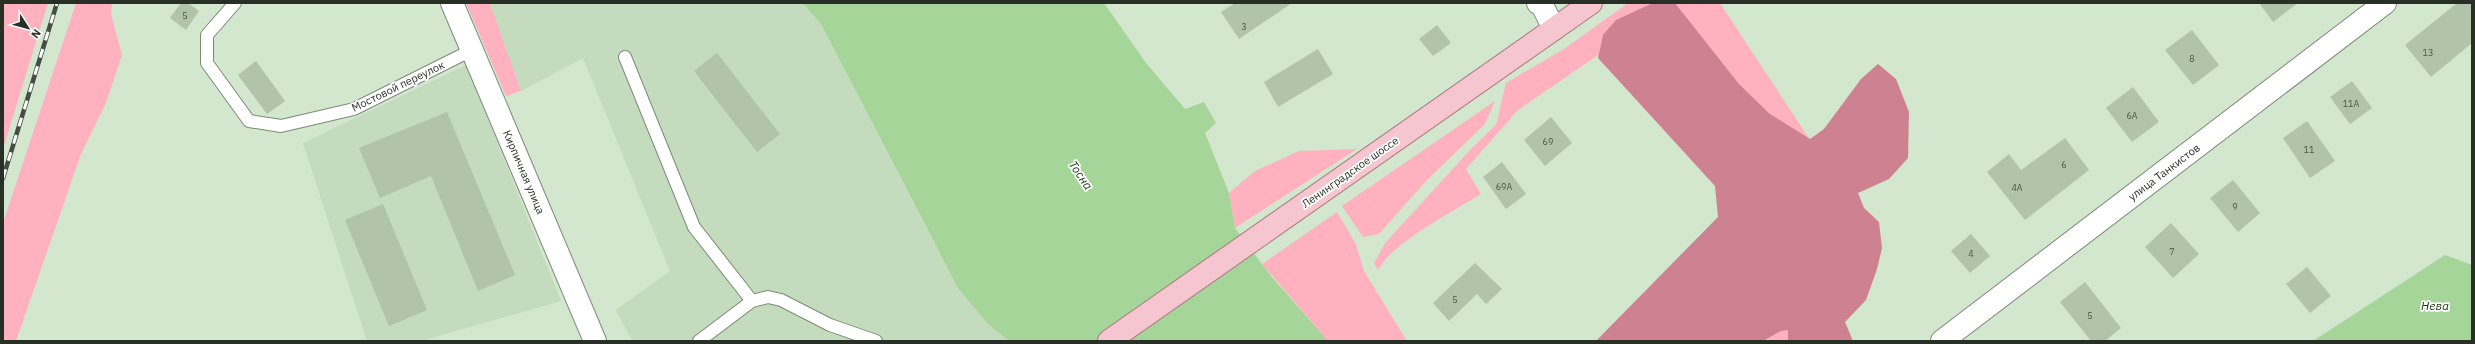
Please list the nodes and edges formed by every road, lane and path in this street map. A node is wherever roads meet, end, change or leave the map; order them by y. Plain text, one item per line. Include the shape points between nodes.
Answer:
1 (235, 3) edge
2 (452, 3) edge
3 (1538, 3) edge
4 (1591, 3) edge
5 (2385, 3) edge
6 (1554, 29) junction
7 (472, 50) junction
8 (625, 57) dead end
9 (752, 301) junction
10 (595, 341) edge
11 (699, 341) edge
12 (876, 341) edge
13 (1109, 341) edge
14 (1942, 341) edge

1 - 7 lane, Мостовой переулок via 207,35 207,63 249,121 281,126 354,109
2 - 7 street, Кирпичная улица
3 - 6 street via 1542,5
4 - 6 main road, Ленинградское шоссе
5 - 14 street, улица Танкистов
6 - 13 main road, Ленинградское шоссе
7 - 10 street, Кирпичная улица
8 - 9 lane via 694,227
9 - 11 lane
9 - 12 lane via 768,297 781,300 830,325

